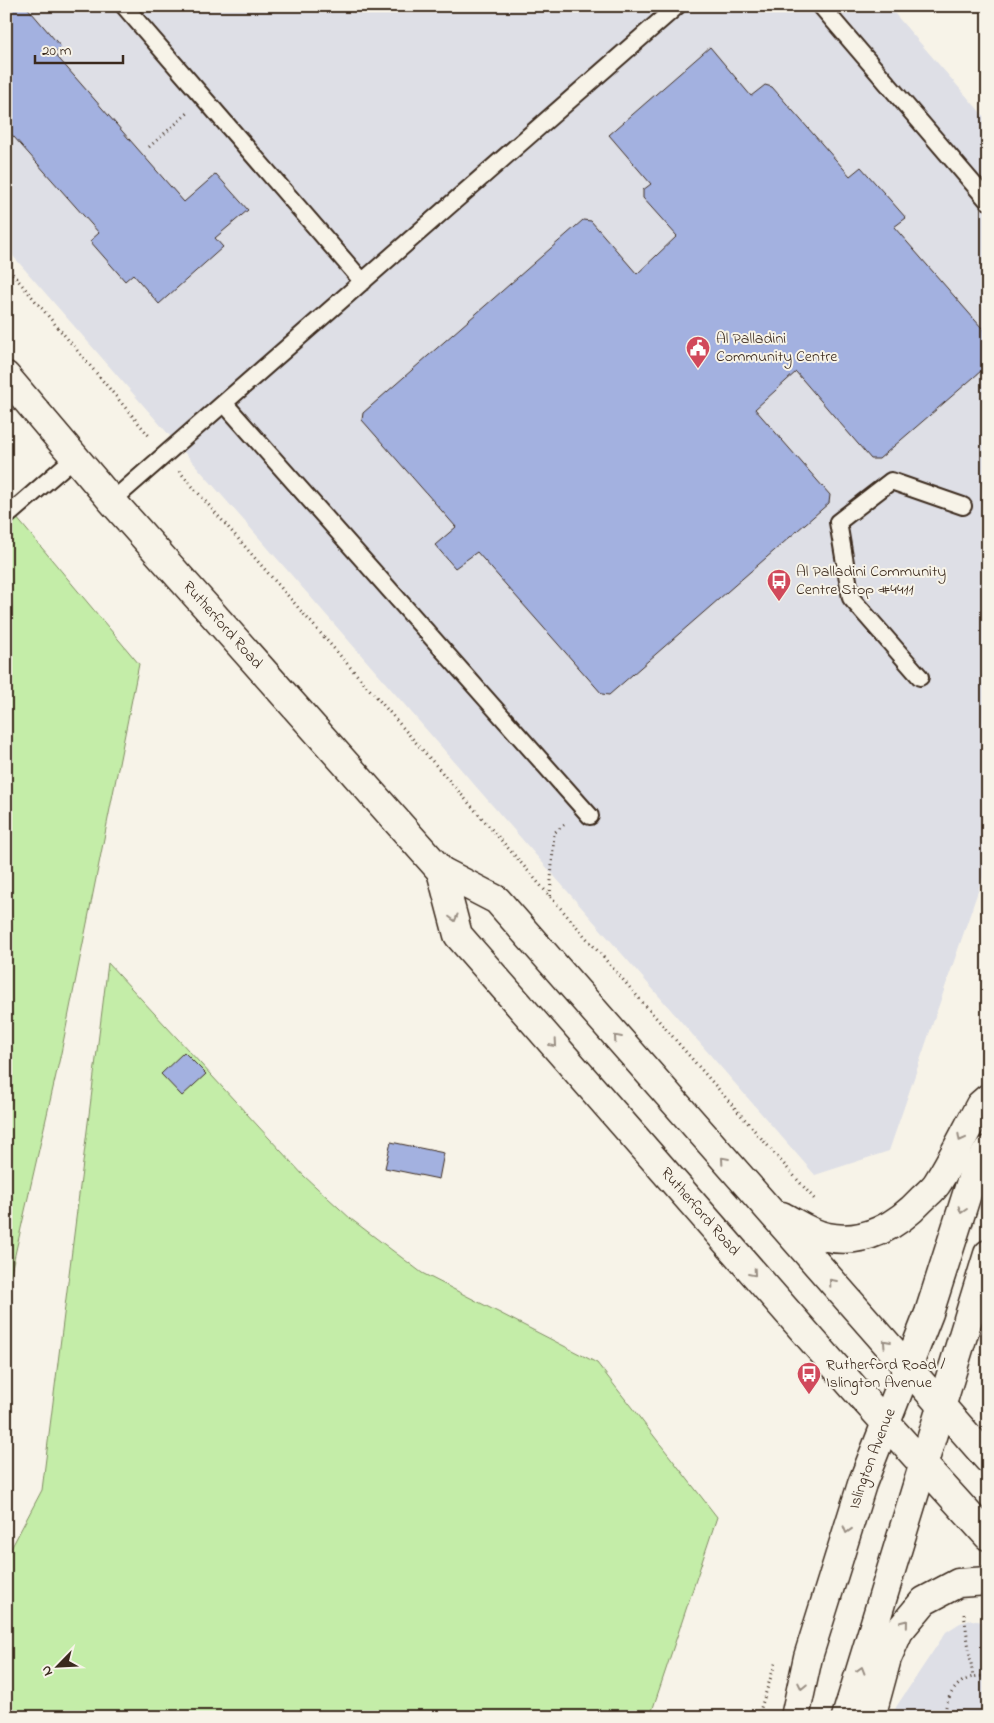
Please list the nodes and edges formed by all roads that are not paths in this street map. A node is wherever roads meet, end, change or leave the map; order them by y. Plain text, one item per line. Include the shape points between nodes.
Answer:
1 (124, 6) edge
2 (677, 6) edge
3 (821, 6) edge
4 (988, 201) edge
5 (363, 282) junction
6 (6, 376) edge
7 (224, 403) junction
8 (76, 457) junction
9 (112, 501) junction
10 (963, 506) dead end
11 (6, 517) edge
12 (920, 677) dead end
13 (586, 812) road end
14 (441, 871) junction
15 (988, 1098) edge
16 (988, 1150) edge
17 (765, 1207) junction
18 (988, 1254) edge
19 (908, 1368) junction
20 (941, 1406) junction
21 (886, 1423) junction
22 (988, 1459) edge
23 (923, 1464) junction
24 (988, 1536) edge
25 (988, 1582) edge
26 (796, 1717) edge
27 (846, 1717) edge
28 (869, 1717) edge

1 - 5 lane
2 - 5 lane
3 - 4 lane
5 - 7 lane
6 - 8 main road, Rutherford Road
7 - 9 lane
7 - 13 lane
8 - 9 main road, Rutherford Road
8 - 11 lane
9 - 14 main road, Rutherford Road
10 - 12 lane via 890,481 838,522 851,598
17 -> 14 main road, Rutherford Road via 497,900
14 -> 21 main road, Rutherford Road via 458,935
15 -> 17 main road via 980,1105 937,1184 911,1211 888,1227 856,1238 828,1237 811,1232
16 -> 19 main road, Islington Avenue via 973,1175
19 -> 17 main road, Rutherford Road
18 - 20 main road
19 - 20 main road, Rutherford Road
19 - 21 main road, Islington Avenue
20 - 22 main road, Rutherford Road
20 - 23 main road
21 - 23 main road, Rutherford Road
21 -> 26 main road, Islington Avenue via 862,1484 808,1657
23 - 24 main road, Rutherford Road
27 -> 23 main road
28 -> 25 main road via 899,1631 924,1601 958,1583

